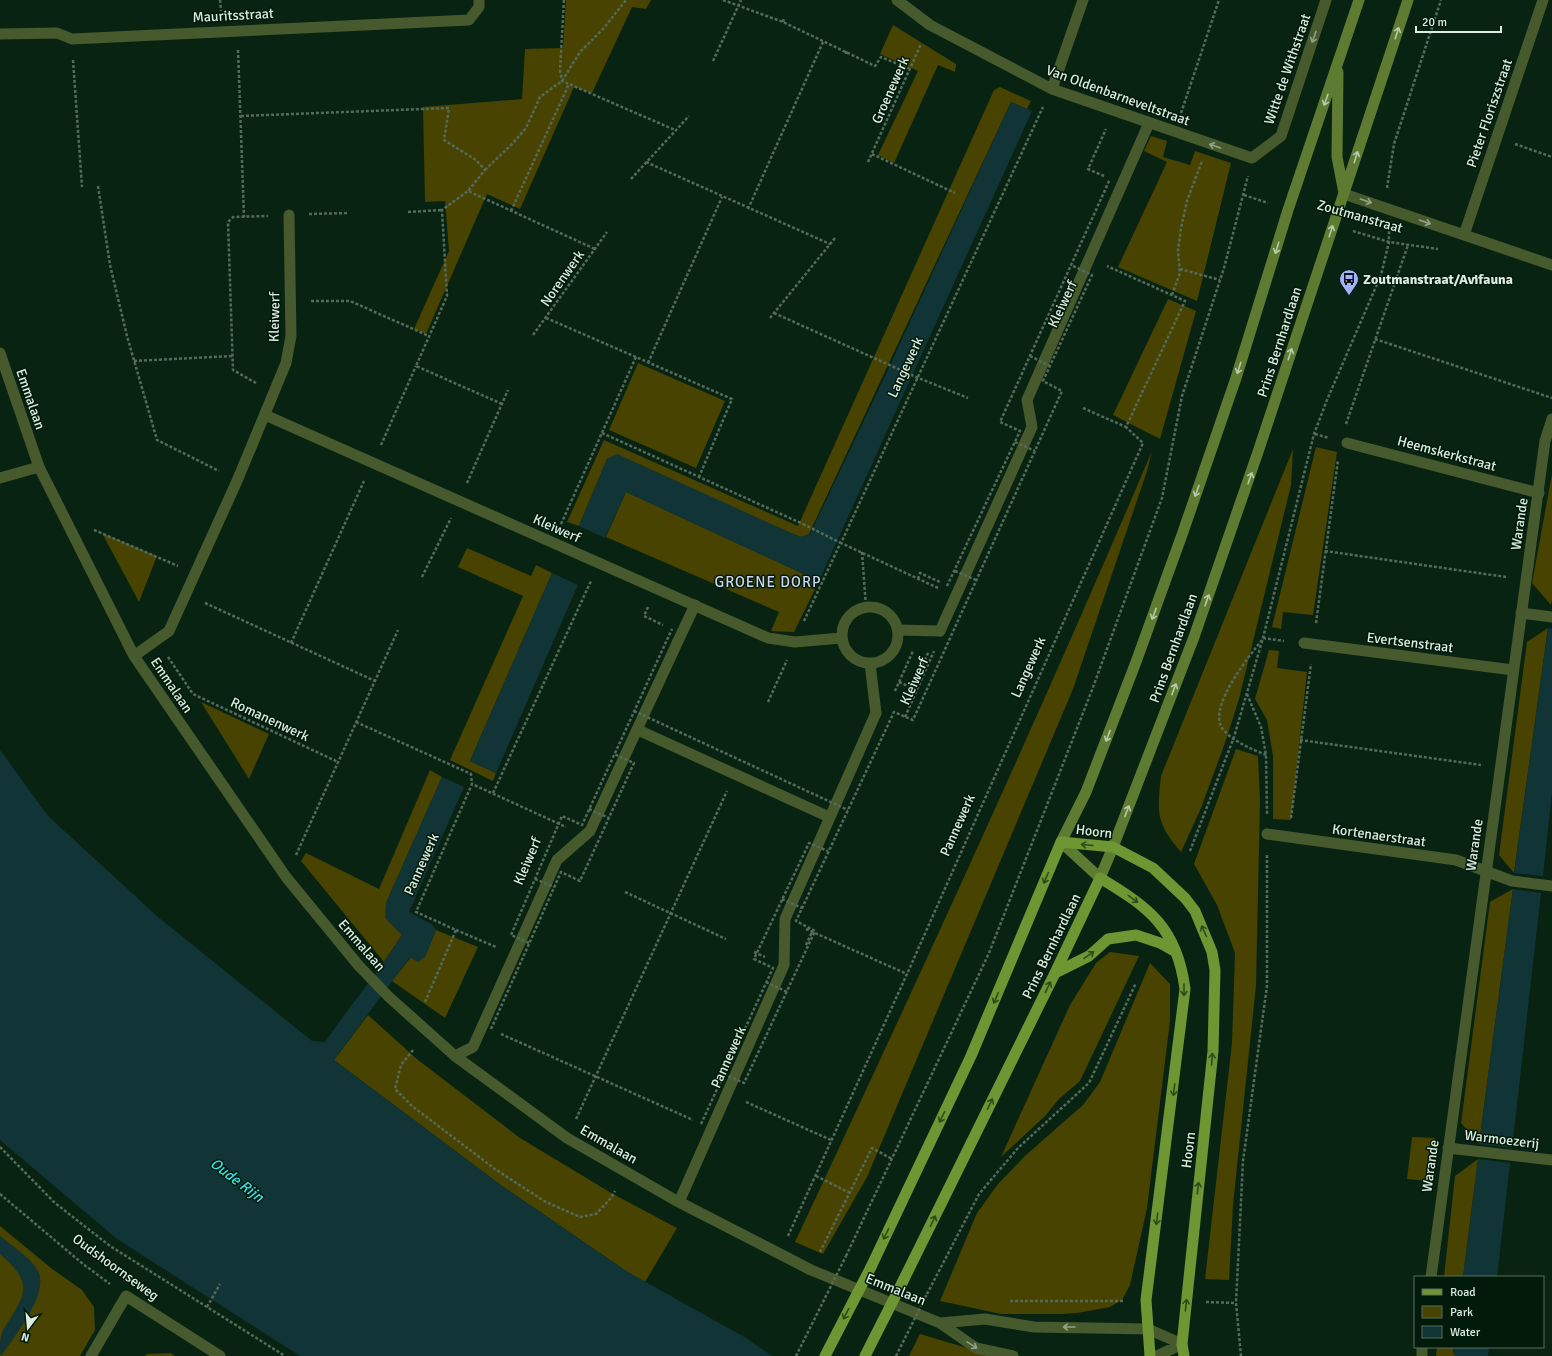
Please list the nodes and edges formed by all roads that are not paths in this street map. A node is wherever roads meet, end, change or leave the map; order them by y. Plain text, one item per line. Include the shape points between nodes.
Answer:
1 (479, 0) edge
2 (897, 0) edge
3 (1083, 0) edge
4 (1326, 0) edge
5 (1359, 0) edge
6 (1408, 0) edge
7 (1543, 0) edge
8 (0, 34) edge
9 (1338, 63) junction
10 (1052, 89) junction
11 (1149, 123) junction
12 (1252, 158) joint
13 (1344, 194) junction
14 (289, 215) dead end
15 (1464, 235) junction
16 (1552, 265) edge
17 (0, 353) edge
18 (266, 415) junction
19 (1552, 419) edge
20 (1347, 443) dead end
21 (39, 467) junction
22 (0, 478) edge
23 (1539, 493) junction
24 (695, 605) junction
25 (1521, 613) junction
26 (1550, 617) edge
27 (898, 630) junction
28 (841, 638) junction
29 (1309, 644) road end
30 (134, 656) junction
31 (870, 664) junction
32 (1513, 670) junction
33 (638, 730) junction
34 (829, 817) junction
35 (1267, 834) road end
36 (1061, 842) junction
37 (1113, 847) junction
38 (1486, 870) junction
39 (1100, 878) junction
40 (1548, 885) edge
41 (1176, 952) junction
42 (1055, 974) junction
43 (455, 1056) junction
44 (1448, 1148) junction
45 (1552, 1160) edge
46 (679, 1202) junction
47 (1431, 1276) edge
48 (940, 1323) junction
49 (1148, 1329) junction
50 (1182, 1344) junction
51 (91, 1356) edge
52 (220, 1356) edge
53 (825, 1356) edge
54 (866, 1356) edge
55 (1013, 1356) edge
56 (1150, 1356) edge
57 (1157, 1356) edge
58 (1184, 1356) edge

1 - 8 street, Mauritsstraat via 479,7 469,20 72,39 56,33
2 - 10 street, Van Oldenbarneveltstraat via 930,25
3 - 10 street
4 -> 12 street, Witte de Withstraat via 1280,136
5 - 9 main road, Prins Bernhardlaan
13 -> 6 main road, Prins Bernhardlaan
7 - 15 street, Pieter Floriszstraat
9 - 13 main road via 1337,157
9 -> 36 main road, Prins Bernhardlaan via 1288,210 1236,378 1136,662 1086,792
10 - 11 street, Van Oldenbarneveltstraat
12 -> 11 street, Van Oldenbarneveltstraat
11 - 27 street via 1027,400 1032,427 940,631
13 -> 15 street, Zoutmanstraat
37 -> 13 main road, Prins Bernhardlaan via 1194,637
14 - 18 street, Kleiwerf via 291,336 286,363
15 - 16 street, Zoutmanstraat
17 - 21 street, Emmalaan
18 - 24 street, Kleiwerf
18 - 30 street, Kleiwerf via 169,631
19 - 23 street, Warande via 1545,441
20 - 23 street, Heemskerkstraat
21 - 22 street
21 - 30 street, Emmalaan
23 - 25 street, Warande
24 - 28 street, Kleiwerf via 768,638 795,642
24 - 33 street
25 - 26 street
25 - 32 street, Warande
27 - 28 street via 895,620 887,612 877,607 866,607 856,610 848,617 842,627
27 - 31 street via 898,643 892,654 882,662
28 - 31 street via 844,648 851,656 860,662
29 - 32 street, Evertsenstraat
30 - 43 street, Emmalaan via 286,877 359,966 389,997
31 - 34 street, Pannewerk via 876,713
32 - 38 street, Warande
33 - 34 street
33 - 43 street via 590,831 557,860 473,1047
34 - 46 street, Pannewerk via 785,919 784,965
35 - 38 street, Kortenaerstraat via 1456,860
37 -> 36 main road, Hoorn
36 - 39 main road, Hoorn
36 -> 53 main road, Prins Bernhardlaan, bridge via 971,1056
37 - 39 main road, Prins Bernhardlaan
50 -> 37 main road, Hoorn via 1193,1227 1209,1104 1215,970 1205,932 1195,911 1185,898 1153,868
38 - 40 street via 1512,881
38 - 44 street, Warande
39 -> 41 main road, Hoorn via 1151,912 1166,932
39 - 42 main road, Prins Bernhardlaan
42 -> 41 main road via 1089,956 1108,939 1136,935 1160,943
41 -> 49 main road, Hoorn via 1185,989 1146,1300
54 -> 42 main road, Prins Bernhardlaan, bridge
43 - 46 street, Emmalaan via 567,1138
44 - 45 street, Warmoezerij
44 - 47 street, Warande
46 - 48 street, Emmalaan via 811,1270
49 -> 48 street, Emmalaan via 1034,1327 985,1319
48 -> 55 street, Emmalaan via 976,1348
49 - 50 street, Emmalaan
49 - 56 main road, Hoorn
50 - 57 street
50 - 58 main road, Hoorn
51 - 52 street, Oudshoornseweg via 126,1296

